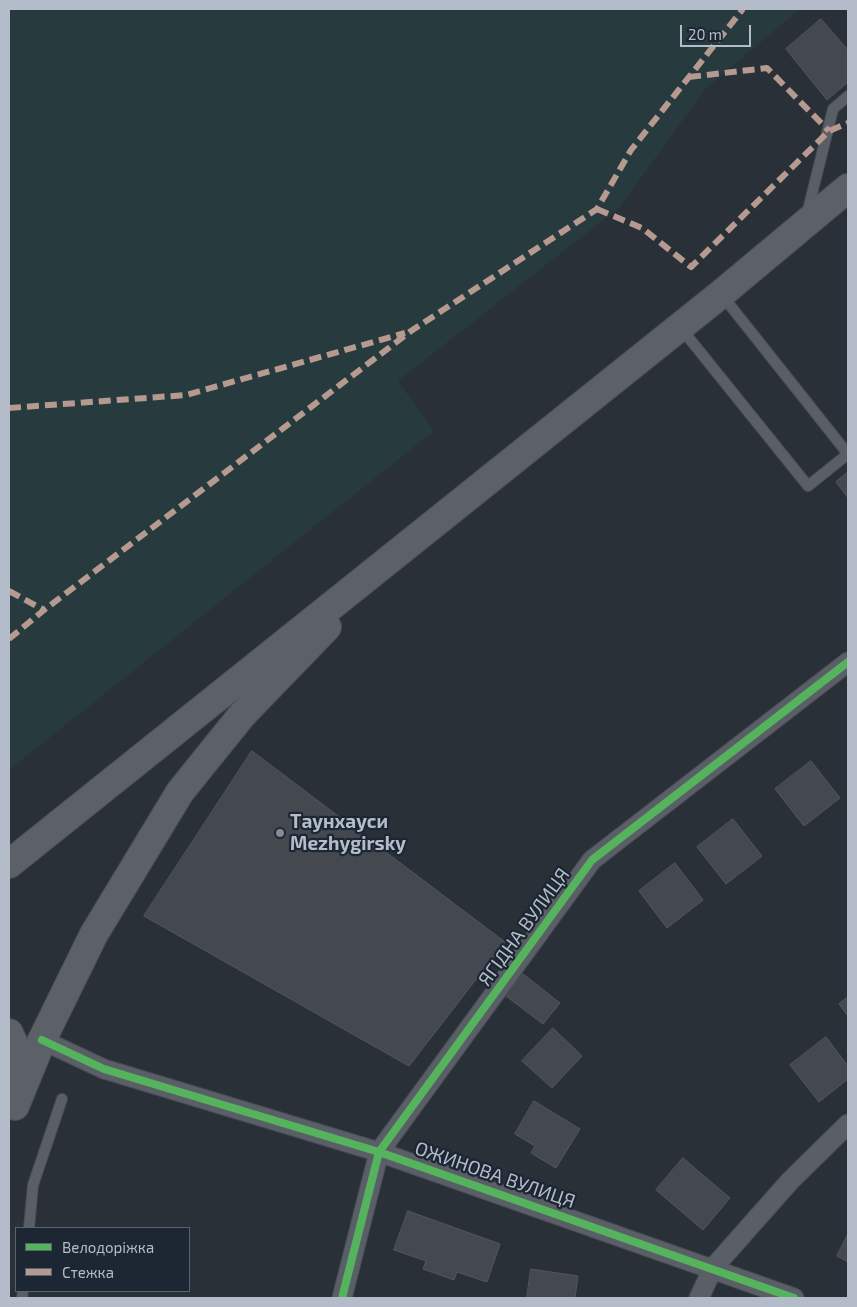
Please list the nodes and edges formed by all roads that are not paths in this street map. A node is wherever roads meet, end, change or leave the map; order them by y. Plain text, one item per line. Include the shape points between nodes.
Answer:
1 (848, 96) edge
2 (848, 188) edge
3 (805, 224) junction
4 (721, 294) junction
5 (680, 326) junction
6 (848, 454) edge
7 (394, 556) junction
8 (848, 662) edge
9 (9, 864) edge
10 (9, 1033) edge
11 (42, 1040) junction
12 (62, 1099) dead end
13 (12, 1113) edge
14 (848, 1124) edge
15 (379, 1152) junction
16 (29, 1227) edge
17 (713, 1268) junction
18 (342, 1298) edge
19 (699, 1298) edge
20 (794, 1298) edge

1 - 3 lane via 833,109
2 - 3 main road
3 - 4 main road
4 - 5 main road
4 - 6 lane
5 - 6 lane via 808,486
5 - 7 main road
7 - 9 main road
7 - 11 main road via 242,715 180,792 94,934
8 - 15 street, ЯГІДНА ВУЛИЦЯ via 592,860
10 - 13 main road via 19,1073
11 - 13 main road
11 - 15 street, ОЖИНОВА ВУЛИЦЯ via 104,1069
12 - 16 lane via 34,1185
14 - 17 street via 790,1181
15 - 17 street, ОЖИНОВА ВУЛИЦЯ
15 - 18 street, ЯГІДНА ВУЛИЦЯ
17 - 19 street
17 - 20 street, ОЖИНОВА ВУЛИЦЯ

